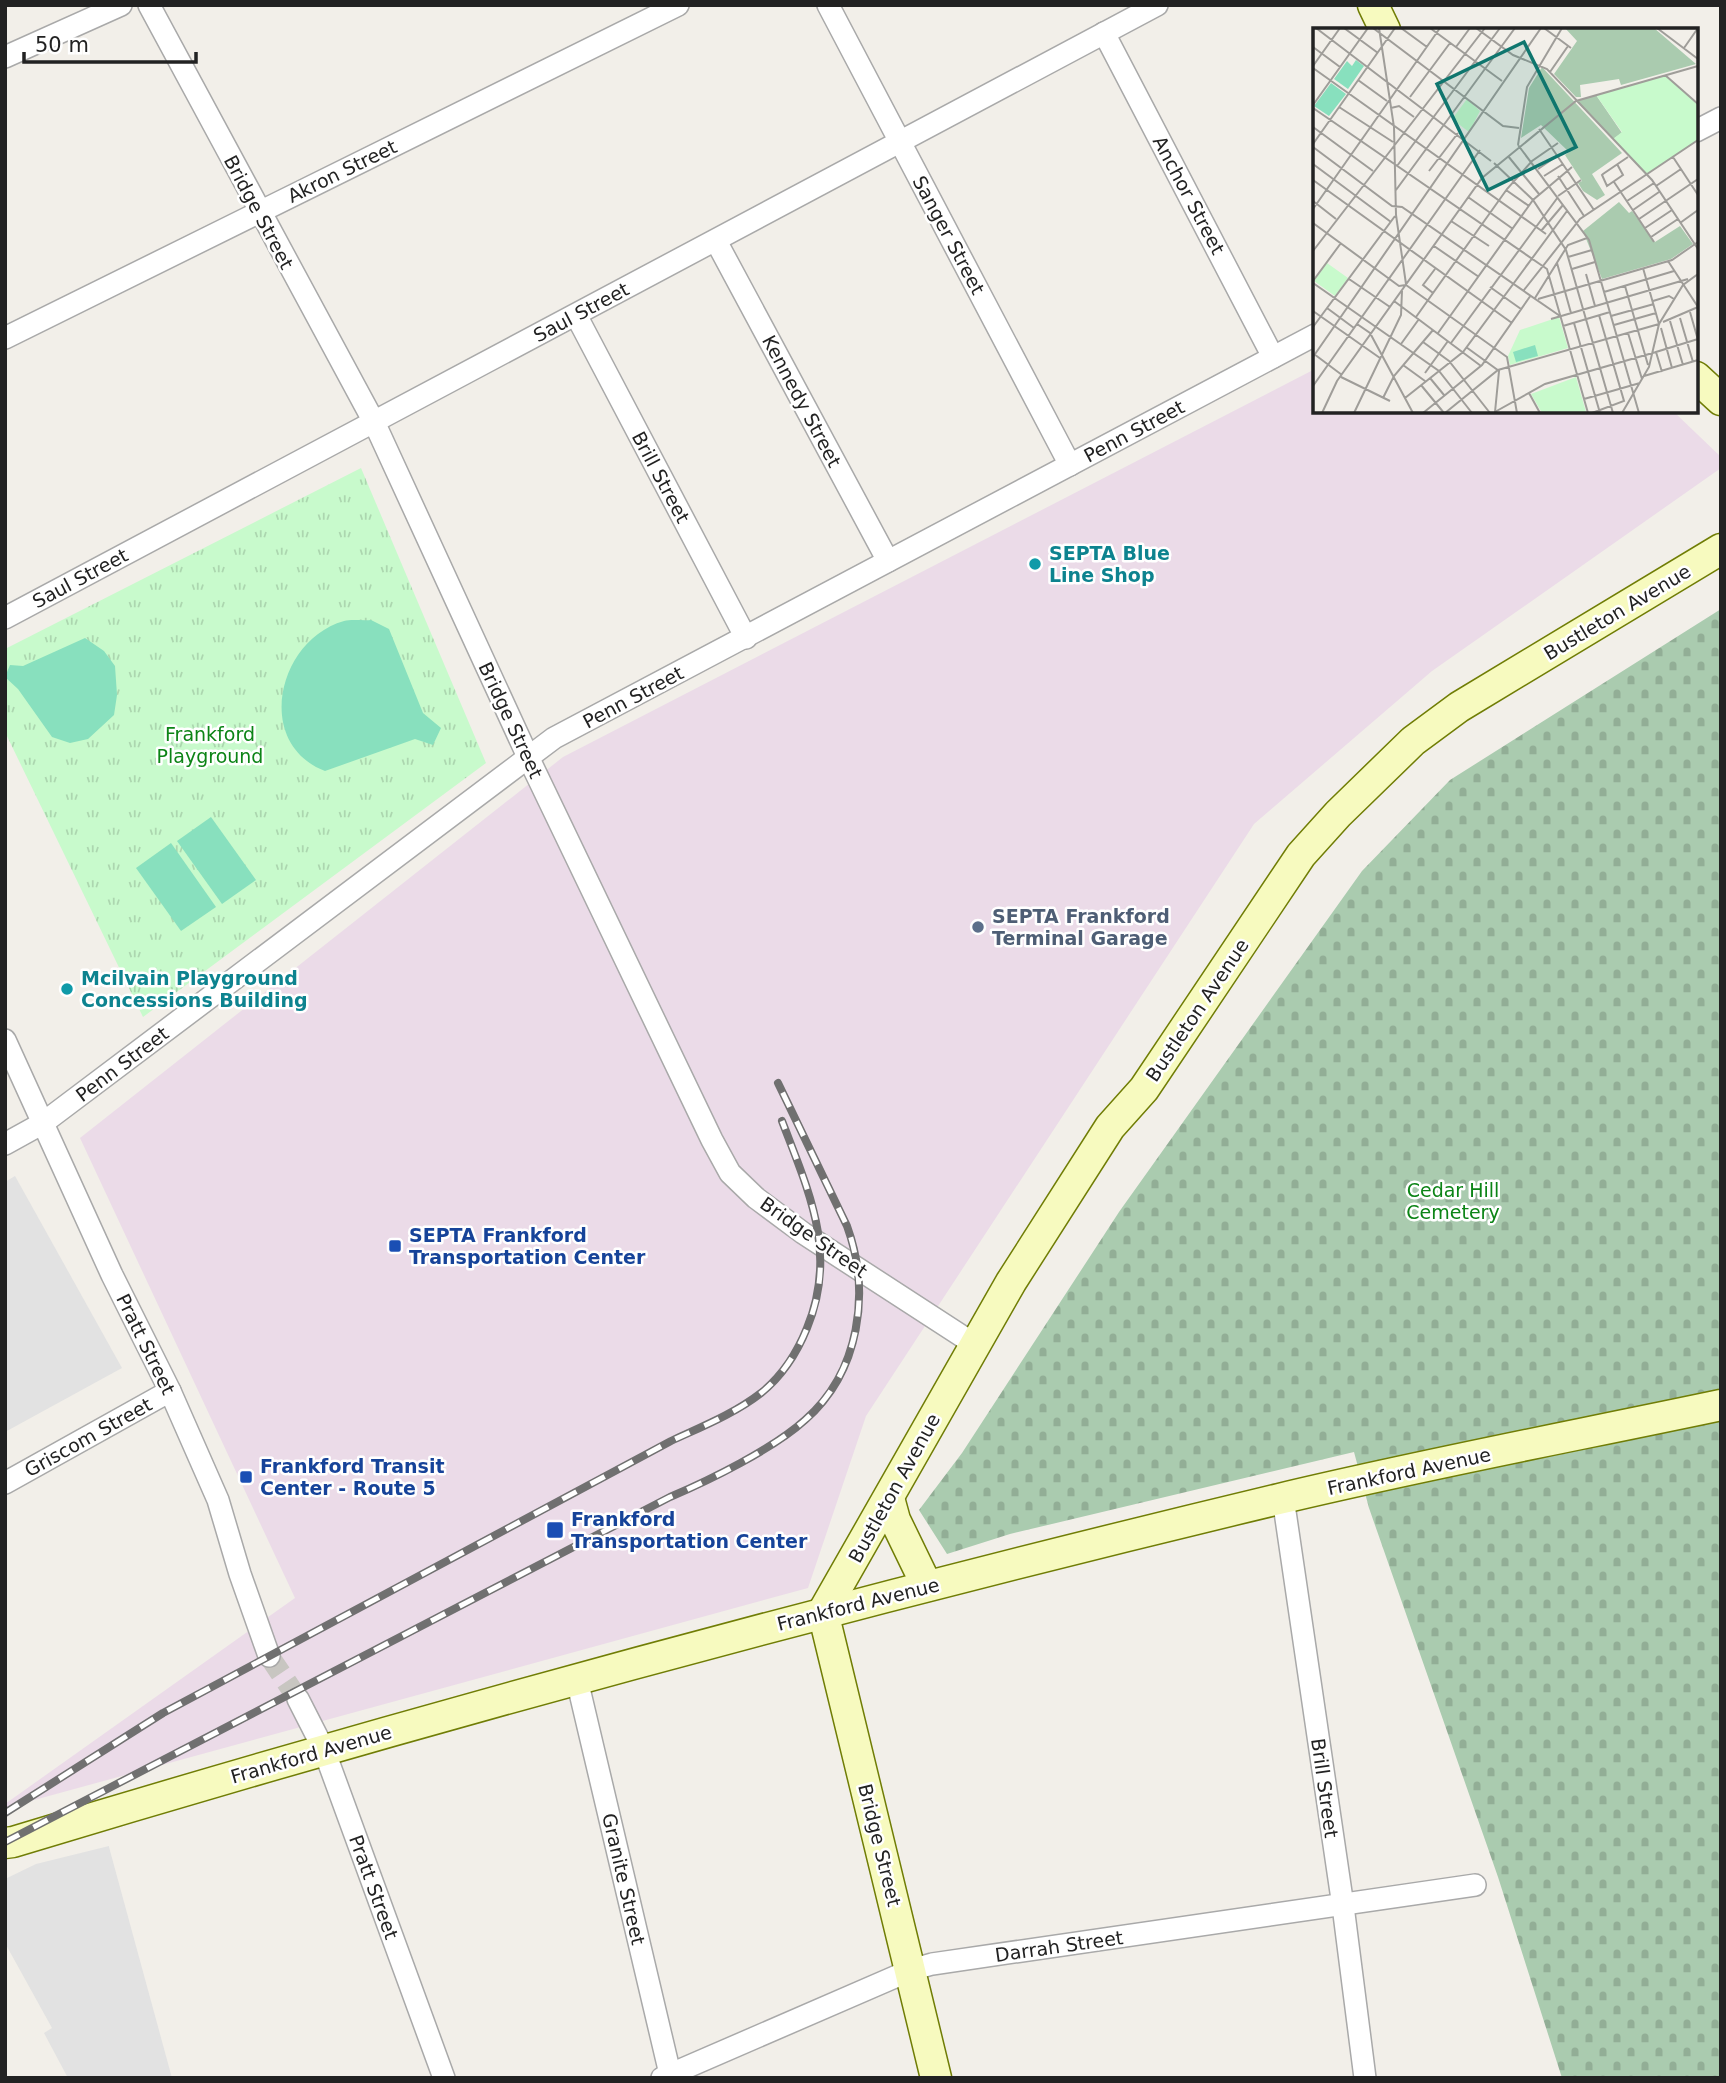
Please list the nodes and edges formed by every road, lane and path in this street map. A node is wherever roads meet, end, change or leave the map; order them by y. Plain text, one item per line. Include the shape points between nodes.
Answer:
1 (121, 5) edge
2 (149, 5) edge
3 (678, 5) edge
4 (828, 5) edge
5 (1157, 5) edge
6 (1373, 5) edge
7 (1384, 28) edge
8 (1104, 33) junction
9 (5, 57) edge
10 (1721, 118) edge
11 (1698, 130) edge
12 (900, 142) junction
13 (258, 212) junction
14 (716, 241) junction
15 (576, 316) junction
16 (1313, 336) edge
17 (5, 338) edge
18 (1273, 357) junction
19 (1698, 379) edge
20 (1721, 400) edge
21 (374, 422) junction
22 (1070, 465) junction
23 (1721, 549) edge
24 (888, 561) junction
25 (5, 618) edge
26 (746, 638) junction
27 (529, 759) junction
28 (5, 1040) edge
29 (43, 1123) junction
30 (5, 1144) edge
31 (974, 1344) junction
32 (170, 1391) junction
33 (1721, 1405) edge
34 (5, 1483) edge
35 (889, 1498) junction
36 (1283, 1498) junction
37 (927, 1586) junction
38 (824, 1612) junction
39 (270, 1656) tunnel mouth
40 (577, 1680) junction
41 (298, 1699) tunnel mouth
42 (324, 1750) junction
43 (5, 1843) edge
44 (1475, 1885) dead end
45 (1343, 1906) junction
46 (911, 1970) junction
47 (667, 2077) edge
48 (444, 2078) edge
49 (936, 2078) edge
50 (1365, 2078) edge

1 - 9 street
2 - 13 street, Bridge Street
3 - 13 street, Akron Street
4 - 12 street, Sanger Street
5 - 8 street, Saul Street
6 - 7 main road
8 - 12 street, Saul Street
8 - 18 street, Anchor Street
10 - 11 street
12 - 14 street, Saul Street
12 - 22 street, Sanger Street
13 - 17 street, Akron Street
13 - 21 street, Bridge Street
14 - 15 street, Saul Street
14 - 24 street, Kennedy Street
15 - 21 street, Saul Street
15 - 26 street, Brill Street
16 - 18 street, Penn Street
18 - 22 street, Penn Street
19 - 20 main road
21 - 25 street, Saul Street
21 - 27 street, Bridge Street
22 - 24 street, Penn Street
23 - 31 main road, Bustleton Avenue via 1459,707 1413,740 1338,814 1301,855 1144,1089 1110,1127
24 - 26 street, Penn Street
26 - 27 street, Penn Street via 554,738
27 - 29 street, Penn Street
27 - 31 street, Bridge Street via 730,1173 803,1233
28 - 29 street, Pratt Street
29 - 30 street, Penn Street
29 - 32 street, Pratt Street
31 - 35 main road, Bustleton Avenue
32 - 34 street, Griscom Street
32 - 39 street, Pratt Street via 218,1500
33 - 36 main road, Frankford Avenue
35 - 37 main road
35 - 38 main road, Bustleton Avenue
36 - 37 main road, Frankford Avenue
36 - 45 street, Brill Street
37 - 38 main road, Frankford Avenue
38 - 40 main road, Frankford Avenue
38 - 46 main road, Bridge Street
40 - 42 main road, Frankford Avenue
40 - 47 street, Granite Street
41 - 42 street, Pratt Street
42 - 43 main road, Frankford Avenue
42 - 48 street, Pratt Street
44 - 45 street, Darrah Street
45 - 46 street, Darrah Street
45 - 50 street, Brill Street
46 - 47 street, Darrah Street
46 - 49 main road, Bridge Street

